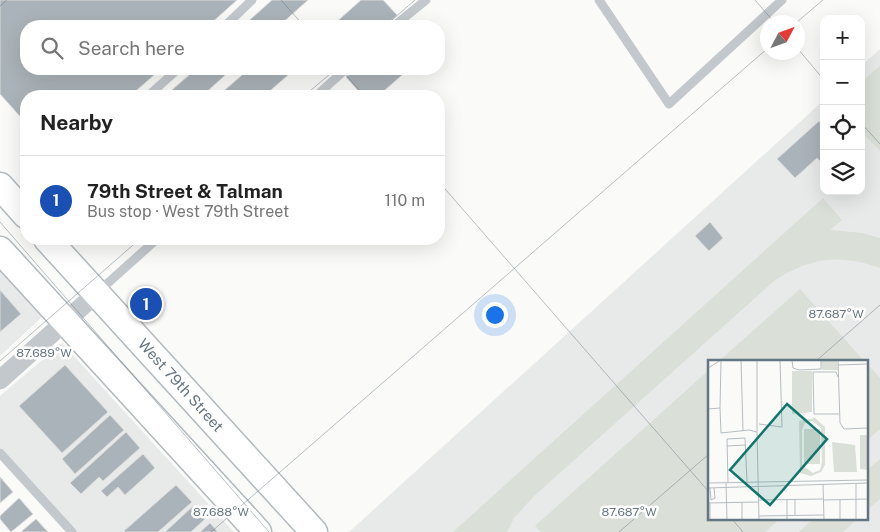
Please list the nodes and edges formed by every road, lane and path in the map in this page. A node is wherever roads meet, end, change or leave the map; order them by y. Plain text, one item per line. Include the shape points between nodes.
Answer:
1 (252, 0) edge
2 (426, 0) edge
3 (599, 0) edge
4 (782, 0) edge
5 (230, 20) edge
6 (401, 20) edge
7 (171, 75) edge
8 (339, 75) edge
9 (155, 90) edge
10 (323, 90) edge
11 (0, 186) edge
12 (20, 207) edge
13 (53, 245) edge
14 (150, 245) edge
15 (0, 250) edge
16 (97, 293) junction
17 (65, 321) junction
18 (0, 380) edge
19 (0, 453) edge
20 (72, 532) edge
21 (258, 532) edge
22 (314, 532) edge

1 - 5 lane
2 - 6 lane
3 - 4 lane via 669,104
7 - 9 lane
8 - 10 lane
11 - 12 main road
13 - 16 main road, West 79th Street
14 - 16 lane
15 - 17 main road
16 - 17 street
16 - 22 main road, West 79th Street
17 - 18 street
17 - 21 main road
19 - 20 lane

